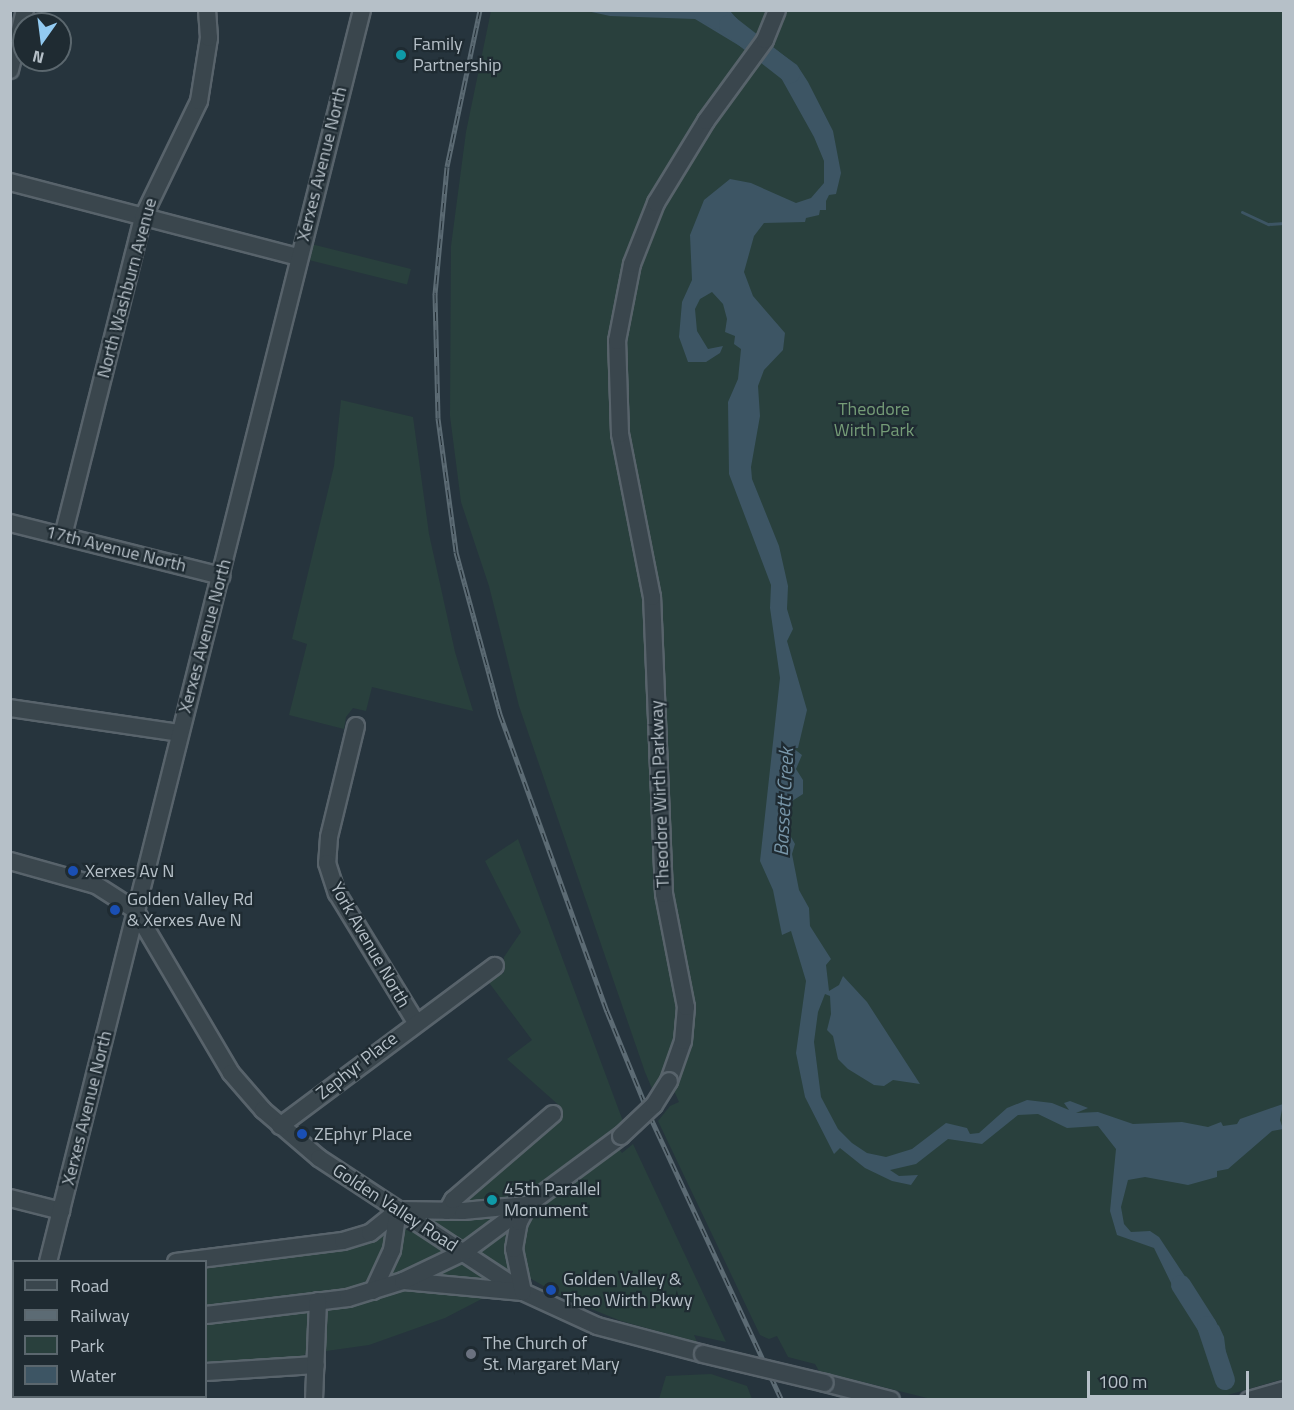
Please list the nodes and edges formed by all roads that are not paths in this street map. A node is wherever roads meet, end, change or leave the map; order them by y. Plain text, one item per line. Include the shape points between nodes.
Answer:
1 (25, 10) edge
2 (207, 10) edge
3 (362, 10) edge
4 (777, 10) edge
5 (10, 70) edge
6 (10, 182) edge
7 (143, 217) junction
8 (298, 257) junction
9 (10, 523) edge
10 (63, 536) junction
11 (221, 576) junction
12 (10, 708) edge
13 (356, 726) dead end
14 (179, 733) junction
15 (10, 861) edge
16 (135, 910) junction
17 (495, 966) dead end
18 (415, 1021) junction
19 (553, 1114) dead end
20 (280, 1126) junction
21 (10, 1198) edge
22 (527, 1205) junction
23 (398, 1210) junction
24 (61, 1211) junction
25 (447, 1211) junction
26 (464, 1252) junction
27 (49, 1260) edge
28 (193, 1260) edge
29 (403, 1281) junction
30 (373, 1291) junction
31 (523, 1292) junction
32 (318, 1301) junction
33 (207, 1315) edge
34 (315, 1365) junction
35 (207, 1372) edge
36 (1284, 1390) edge
37 (314, 1400) edge
38 (891, 1400) edge
39 (1249, 1400) edge

1 - 5 street
2 - 7 street, North Washburn Avenue via 209,38 199,101
3 - 8 street, Xerxes Avenue North
4 - 22 street, Theodore Wirth Parkway, bridge via 765,40 706,121 656,202 632,264 617,341 620,434 652,597 664,894 686,1007 682,1041 669,1080 654,1105 621,1136
6 - 7 street
7 - 8 street
7 - 10 street, North Washburn Avenue
8 - 11 street, Xerxes Avenue North
9 - 10 street, 17th Avenue North
10 - 11 street, 17th Avenue North
11 - 14 street, Xerxes Avenue North
12 - 14 street
13 - 18 street, York Avenue North via 329,837 327,863 341,901
14 - 16 street, Xerxes Avenue North
15 - 16 street, Golden Valley Road via 96,885
16 - 20 street, Golden Valley Road via 215,1051
16 - 24 street, Xerxes Avenue North
17 - 18 street, Zephyr Place
18 - 20 street, Zephyr Place
19 - 25 street via 453,1200
20 - 23 street, Golden Valley Road via 319,1158
21 - 24 street
22 - 25 street
22 - 26 street, Theodore Wirth Parkway
22 - 31 street via 514,1249
23 - 25 street
23 - 26 street, Golden Valley Road
23 - 28 street via 370,1233 343,1242
23 - 30 street via 392,1250
24 - 27 street, Xerxes Avenue North
26 - 29 street, Theodore Wirth Parkway
26 - 31 street, Golden Valley Road
29 - 30 street, Theodore Wirth Parkway
29 - 31 street
30 - 32 street, Theodore Wirth Parkway
31 - 38 street, Golden Valley Road, bridge via 597,1326
32 - 33 street, Theodore Wirth Parkway
32 - 34 street
34 - 35 street
34 - 37 street
36 - 39 street

